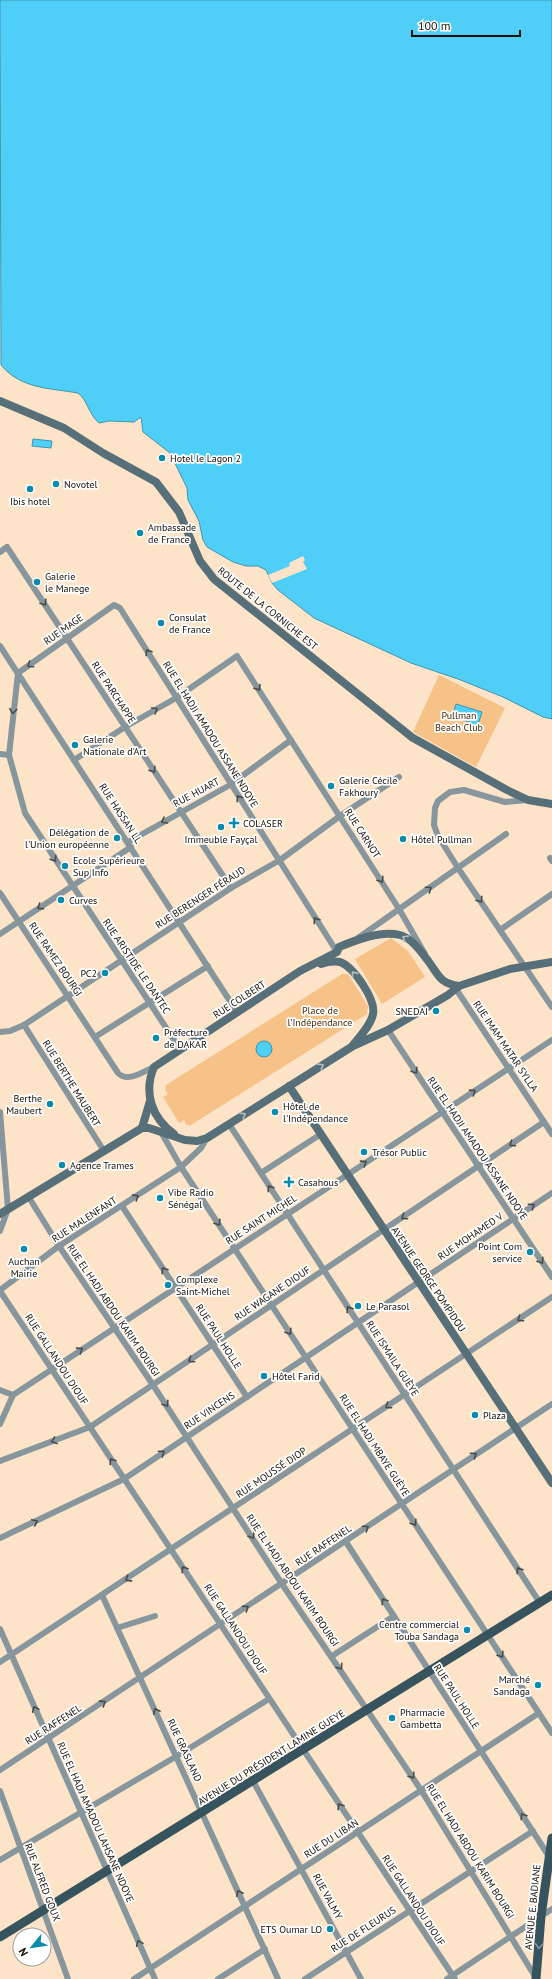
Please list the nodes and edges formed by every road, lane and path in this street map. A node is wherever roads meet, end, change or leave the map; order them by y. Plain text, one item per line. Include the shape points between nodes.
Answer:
1 (0, 401) edge
2 (0, 552) edge
3 (119, 608) joint
4 (67, 638) junction
5 (0, 646) edge
6 (18, 673) junction
7 (176, 698) junction
8 (125, 727) junction
9 (291, 740) junction
10 (0, 754) edge
11 (9, 755) junction
12 (74, 760) junction
13 (399, 776) dead end
14 (230, 785) junction
15 (528, 800) junction
16 (552, 804) edge
17 (181, 811) junction
18 (340, 816) junction
19 (506, 834) dead end
20 (129, 845) junction
21 (280, 860) junction
22 (458, 868) junction
23 (72, 886) junction
24 (231, 888) junction
25 (0, 893) edge
26 (552, 894) edge
27 (399, 909) junction
28 (19, 921) junction
29 (179, 922) junction
30 (500, 930) junction
31 (0, 934) edge
32 (355, 940) junction
33 (338, 952) junction
34 (122, 961) junction
35 (552, 962) edge
36 (429, 963) junction
37 (208, 966) junction
38 (525, 967) junction
39 (300, 971) junction
40 (457, 988) junction
41 (68, 996) junction
42 (150, 1003) junction
43 (552, 1007) edge
44 (237, 1012) junction
45 (24, 1025) junction
46 (388, 1030) junction
47 (0, 1032) edge
48 (95, 1037) junction
49 (552, 1040) edge
50 (353, 1046) junction
51 (180, 1049) junction
52 (154, 1067) junction
53 (508, 1069) junction
54 (288, 1086) junction
55 (150, 1102) junction
56 (0, 1112) edge
57 (442, 1112) junction
58 (544, 1122) junction
59 (229, 1124) junction
60 (142, 1128) junction
61 (160, 1132) junction
62 (320, 1134) junction
63 (552, 1134) edge
64 (178, 1137) junction
65 (207, 1138) junction
66 (104, 1151) junction
67 (478, 1166) junction
68 (181, 1167) junction
69 (261, 1173) junction
70 (347, 1175) junction
71 (552, 1193) edge
72 (28, 1196) junction
73 (122, 1206) junction
74 (8, 1208) junction
75 (0, 1214) edge
76 (287, 1214) junction
77 (513, 1219) junction
78 (0, 1230) edge
79 (384, 1230) junction
80 (59, 1246) junction
81 (235, 1249) junction
82 (324, 1270) junction
83 (552, 1278) edge
84 (419, 1282) junction
85 (175, 1288) junction
86 (0, 1290) edge
87 (552, 1297) edge
88 (272, 1306) junction
89 (358, 1323) junction
90 (114, 1328) junction
91 (213, 1345) junction
92 (466, 1354) junction
93 (306, 1357) junction
94 (52, 1369) junction
95 (153, 1385) junction
96 (0, 1390) edge
97 (13, 1395) junction
98 (405, 1395) junction
99 (246, 1397) junction
100 (552, 1404) edge
101 (0, 1424) edge
102 (90, 1427) junction
103 (515, 1428) junction
104 (353, 1430) junction
105 (187, 1437) junction
106 (0, 1461) edge
107 (454, 1469) junction
108 (124, 1479) junction
109 (552, 1483) edge
110 (402, 1504) junction
111 (234, 1509) junction
112 (0, 1538) edge
113 (346, 1542) junction
114 (171, 1550) junction
115 (282, 1584) junction
116 (102, 1595) junction
117 (552, 1595) edge
118 (540, 1603) junction
119 (156, 1616) dead end
120 (394, 1616) junction
121 (221, 1625) junction
122 (118, 1628) junction
123 (0, 1629) edge
124 (488, 1635) junction
125 (11, 1654) junction
126 (332, 1656) junction
127 (0, 1662) edge
128 (430, 1672) junction
129 (140, 1678) junction
130 (269, 1698) junction
131 (369, 1710) junction
132 (539, 1713) junction
133 (552, 1733) edge
134 (48, 1738) junction
135 (303, 1749) junction
136 (481, 1751) junction
137 (177, 1756) junction
138 (0, 1770) edge
139 (253, 1781) junction
140 (421, 1790) junction
141 (0, 1791) edge
142 (81, 1811) junction
143 (202, 1813) junction
144 (533, 1831) junction
145 (358, 1832) junction
146 (552, 1838) edge
147 (19, 1847) junction
148 (550, 1858) edge
149 (0, 1860) edge
150 (301, 1869) junction
151 (471, 1871) junction
152 (107, 1872) junction
153 (245, 1906) junction
154 (552, 1909) edge
155 (43, 1910) junction
156 (410, 1911) junction
157 (541, 1916) junction
158 (512, 1936) junction
159 (0, 1937) edge
160 (265, 1949) junction
161 (347, 1952) junction
162 (150, 1968) junction
163 (451, 1978) edge
164 (68, 1979) edge
165 (134, 1979) edge
166 (155, 1979) edge
167 (218, 1979) edge
168 (278, 1979) edge
169 (305, 1979) edge
170 (361, 1979) edge
171 (536, 1979) edge

1 - 15 street, ROUTE DE LA CORNICHE EST via 64,428 156,482 179,512 200,561 214,579 413,738
2 -> 4 street, RUE PARCHAPPE via 7,547
3 - 4 street, RUE MAGE via 114,605
7 -> 3 street, RUE EL HADJI AMADOU ASSANE NDOYE
4 -> 6 street, RUE MAGE
4 - 8 street, RUE PARCHAPPE
5 - 6 street, RUE HASSAN LL
6 -> 11 street, RUE ARISTIDE LE DANTEC
6 - 12 street, RUE HASSAN LL
8 -> 7 street
7 -> 9 street, RUE CARNOT via 237,656
7 - 14 street, RUE EL HADJI AMADOU ASSANE NDOYE
8 - 12 street
8 -> 17 street, RUE PARCHAPPE
9 - 14 street, RUE HUART
9 - 18 street, RUE CARNOT
10 - 11 street
11 -> 23 street, RUE ARISTIDE LE DANTEC via 25,813
12 - 20 street, RUE HASSAN LL
13 - 18 street, RUE BERENGER FÉRAUD
14 - 17 street, RUE HUART
21 -> 14 street, RUE EL HADJI AMADOU ASSANE NDOYE
15 - 16 street, ROUTE DE LA CORNICHE EST
15 - 22 street via 505,802 464,790 450,792 444,796 435,808 434,825
17 -> 20 street, RUE HUART
17 - 24 street, RUE PARCHAPPE
18 - 21 street, RUE BERENGER FÉRAUD
18 -> 27 street, RUE CARNOT
19 - 22 street
20 - 23 street, RUE HUART
20 - 29 street, RUE HASSAN LL
21 - 24 street, RUE BERENGER FÉRAUD
33 -> 21 street, RUE EL HADJI AMADOU ASSANE NDOYE
27 -> 22 street
22 -> 30 street
23 -> 28 street, RUE HUART
23 - 34 street, RUE ARISTIDE LE DANTEC
24 - 29 street, RUE BERENGER FÉRAUD
25 - 28 street, RUE RAMEZ BOURGI
26 - 30 street
27 - 32 street
27 - 36 street, RUE CARNOT
28 - 31 street, RUE HUART
28 - 41 street, RUE RAMEZ BOURGI
29 - 34 street, RUE BERENGER FÉRAUD
29 - 37 street, RUE HASSAN LL
30 - 38 street
32 - 33 street, RUE COLBERT via 339,947
36 -> 32 street via 414,944 400,935 387,934
33 - 39 street, RUE COLBERT
34 - 41 street, RUE BERENGER FÉRAUD
34 - 42 street, RUE ARISTIDE LE DANTEC
35 - 38 street
36 - 40 street via 439,978
37 - 42 street
37 - 44 street, RUE HASSAN LL
38 - 40 street
38 - 43 street
39 - 44 street, RUE COLBERT
50 -> 39 street via 374,1014 369,997 356,975 346,966 332,961
40 - 46 street
40 - 53 street, RUE IMAM MATAR SYLLA
41 - 45 street, RUE BERENGER FÉRAUD
41 - 48 street, RUE RAMEZ BOURGI
42 - 48 street
42 - 51 street, RUE ARISTIDE LE DANTEC
44 - 51 street, RUE COLBERT
45 - 47 street, RUE BERENGER FÉRAUD
45 - 66 street, RUE BERTHE MAUBERT
46 - 50 street
46 -> 57 street, RUE EL HADJI AMADOU ASSANE NDOYE
48 - 52 street, RUE RAMEZ BOURGI via 118,1073 124,1077 129,1078
49 - 53 street, RUE SAINT MICHEL
54 -> 50 street
51 - 52 street, RUE COLBERT
52 - 55 street via 148,1086
57 -> 53 street, RUE SAINT MICHEL
53 - 58 street, RUE IMAM MATAR SYLLA
59 -> 54 street
54 - 62 street, AVENUE GEORGE POMPIDOU
55 - 60 street
55 - 64 street via 165,1126
56 - 74 street
57 - 67 street, RUE EL HADJI AMADOU ASSANE NDOYE
70 -> 57 street, RUE SAINT MICHEL
58 - 63 street, RUE IMAM MATAR SYLLA
58 -> 67 street, RUE WAGANE DIOUF
59 - 65 street
59 - 69 street, RUE ISMAILA GUÈYE
60 - 61 street
60 - 66 street
61 - 64 street
61 - 68 street, RUE EL HADJ MBAYE GUÈYE
62 - 69 street
62 - 70 street, AVENUE GEORGE POMPIDOU
64 - 65 street via 192,1142
65 - 68 street, RUE MALENFANT via 201,1148
66 - 72 street
67 - 77 street, RUE EL HADJI AMADOU ASSANE NDOYE
67 -> 79 street, RUE WAGANE DIOUF
73 -> 68 street, RUE MALENFANT
68 -> 81 street, RUE EL HADJ MBAYE GUÈYE
76 -> 69 street, RUE ISMAILA GUÈYE
70 - 76 street, RUE SAINT MICHEL
70 - 79 street, AVENUE GEORGE POMPIDOU
77 -> 71 street, RUE MOHAMED V
72 - 74 street
72 - 80 street, RUE EL HADJ ABDOU KARIM BOURGI
73 - 80 street, RUE MALENFANT
85 -> 73 street, RUE PAUL HOLLE
74 - 75 street
74 - 78 street
76 - 81 street, RUE SAINT MICHEL
76 - 82 street, RUE ISMAILA GUÈYE
77 -> 83 street, RUE EL HADJI AMADOU ASSANE NDOYE
77 - 84 street, RUE MOHAMED V
79 - 82 street, RUE WAGANE DIOUF
79 - 84 street, AVENUE GEORGE POMPIDOU
80 - 86 street, RUE MALENFANT
80 - 90 street, RUE EL HADJ ABDOU KARIM BOURGI
81 - 85 street, RUE SAINT MICHEL
81 - 88 street, RUE EL HADJ MBAYE GUÈYE
82 - 88 street, RUE WAGANE DIOUF
89 -> 82 street, RUE ISMAILA GUÈYE
84 - 89 street, RUE VINCENS
84 - 92 street, AVENUE GEORGE POMPIDOU
85 - 90 street, RUE SAINT MICHEL
85 - 91 street, RUE PAUL HOLLE
86 - 94 street, RUE GALLANDOU DIOUF
87 -> 92 street, RUE MOUSSÉ DIOP
88 - 91 street, RUE WAGANE DIOUF
88 -> 93 street, RUE EL HADJ MBAYE GUÈYE
89 - 93 street, RUE VINCENS
89 - 98 street, RUE ISMAILA GUÈYE
94 -> 90 street, RUE SAINT MICHEL
90 - 95 street, RUE EL HADJ ABDOU KARIM BOURGI
91 -> 95 street, RUE WAGANE DIOUF
91 - 99 street, RUE PAUL HOLLE
92 - 98 street, RUE MOUSSÉ DIOP
92 - 103 street, AVENUE GEORGE POMPIDOU
93 - 99 street, RUE VINCENS
93 - 104 street, RUE EL HADJ MBAYE GUÈYE
94 - 97 street, RUE SAINT MICHEL
94 - 102 street, RUE GALLANDOU DIOUF
95 - 102 street, RUE WAGANE DIOUF
95 -> 105 street, RUE EL HADJ ABDOU KARIM BOURGI
96 - 97 street
97 - 101 street
98 -> 104 street, RUE MOUSSÉ DIOP
98 - 107 street, RUE ISMAILA GUÈYE
99 - 105 street, RUE VINCENS
100 - 103 street, RUE RAFFENEL
102 -> 106 street, RUE WAGANE DIOUF
108 -> 102 street, RUE GALLANDOU DIOUF
107 -> 103 street, RUE RAFFENEL
103 - 109 street, AVENUE GEORGE POMPIDOU
104 - 110 street, RUE EL HADJ MBAYE GUÈYE
104 - 111 street, RUE MOUSSÉ DIOP
108 -> 105 street, RUE VINCENS
105 - 111 street, RUE EL HADJ ABDOU KARIM BOURGI
107 - 110 street, RUE RAFFENEL
118 -> 107 street, RUE ISMAILA GUÈYE
112 -> 108 street, RUE VINCENS
108 - 114 street, RUE GALLANDOU DIOUF
113 -> 110 street, RUE RAFFENEL
110 -> 124 street, RUE EL HADJ MBAYE GUÈYE
111 - 114 street, RUE MOUSSÉ DIOP
111 -> 115 street, RUE EL HADJ ABDOU KARIM BOURGI
113 - 115 street, RUE RAFFENEL
120 -> 113 street, RUE PAUL HOLLE
114 -> 116 street, RUE MOUSSÉ DIOP
121 -> 114 street, RUE GALLANDOU DIOUF
121 -> 115 street, RUE RAFFENEL
115 - 126 street, RUE EL HADJ ABDOU KARIM BOURGI
116 - 122 street, RUE GRASLAND
116 - 125 street, RUE MOUSSÉ DIOP
117 - 118 main road, AVENUE DU PRÉSIDENT LAMINE GUEYE
118 - 124 main road, AVENUE DU PRÉSIDENT LAMINE GUEYE
119 - 122 street
120 - 126 street
120 - 128 street, RUE PAUL HOLLE
121 - 129 street, RUE RAFFENEL
121 - 130 street, RUE GALLANDOU DIOUF
122 - 129 street, RUE GRASLAND
123 - 125 street, RUE EL HADJ AMADOU LAHSANE NDOYE
124 - 128 main road, AVENUE DU PRÉSIDENT LAMINE GUEYE
124 -> 132 street, RUE EL HADJ MBAYE GUÈYE
125 - 127 street, RUE MOUSSÉ DIOP
134 -> 125 street, RUE EL HADJ AMADOU LAHSANE NDOYE
126 -> 131 street, RUE EL HADJ ABDOU KARIM BOURGI
128 - 131 main road, AVENUE DU PRÉSIDENT LAMINE GUEYE
128 - 136 street, RUE PAUL HOLLE
134 -> 129 street, RUE RAFFENEL
137 -> 129 street, RUE GRASLAND
130 - 135 street, RUE GALLANDOU DIOUF
130 - 137 street
131 - 135 main road, AVENUE DU PRÉSIDENT LAMINE GUEYE
131 -> 140 street, RUE EL HADJ ABDOU KARIM BOURGI
132 - 133 street, RUE EL HADJ MBAYE GUÈYE
132 - 136 street, RUE DU LIBAN
134 - 138 street, RUE RAFFENEL
134 - 142 street, RUE EL HADJ AMADOU LAHSANE NDOYE
135 - 139 main road, AVENUE DU PRÉSIDENT LAMINE GUEYE
145 -> 135 street, RUE GALLANDOU DIOUF
136 - 140 street, RUE DU LIBAN
144 -> 136 street, RUE PAUL HOLLE
137 - 142 street
137 - 143 street, RUE GRASLAND
139 - 143 main road, AVENUE DU PRÉSIDENT LAMINE GUEYE
139 - 150 street, RUE VALMY
140 - 145 street, RUE DU LIBAN
140 - 151 street, RUE EL HADJ ABDOU KARIM BOURGI
141 - 147 street, RUE ALFRED GOUX
142 - 147 street
142 - 152 street, RUE EL HADJ AMADOU LAHSANE NDOYE
143 - 152 main road, AVENUE DU PRÉSIDENT LAMINE GUEYE
153 -> 143 street, RUE GRASLAND
144 - 148 street, RUE PAUL HOLLE
144 - 151 street, RUE DE FLEURUS
145 - 150 street, RUE DU LIBAN
145 - 156 street, RUE GALLANDOU DIOUF
146 - 148 main road, AVENUE E. BADIANE
147 - 149 street
147 - 155 street, RUE ALFRED GOUX
148 - 157 main road, AVENUE E. BADIANE
150 - 153 street, RUE DU LIBAN
150 - 161 street, RUE VALMY
151 - 156 street, RUE DE FLEURUS
151 - 158 street, RUE EL HADJ ABDOU KARIM BOURGI
152 - 155 main road, AVENUE DU PRÉSIDENT LAMINE GUEYE
162 -> 152 street, RUE EL HADJ AMADOU LAHSANE NDOYE
153 - 160 street, RUE GRASLAND
153 - 162 street, RUE DU LIBAN
154 - 157 street
155 - 159 main road, AVENUE DU PRÉSIDENT LAMINE GUEYE
155 - 164 street, RUE ALFRED GOUX
156 - 161 street, RUE DE FLEURUS
156 - 163 street, RUE GALLANDOU DIOUF
157 - 158 street
157 -> 171 main road, AVENUE E. BADIANE
158 - 163 street
158 - 171 street, RUE EL HADJ ABDOU KARIM BOURGI
160 - 167 street
160 - 168 street, RUE GRASLAND
161 - 169 street, RUE DE FLEURUS
161 - 170 street, RUE VALMY
162 - 165 street, RUE DU LIBAN
162 - 166 street, RUE EL HADJ AMADOU LAHSANE NDOYE

